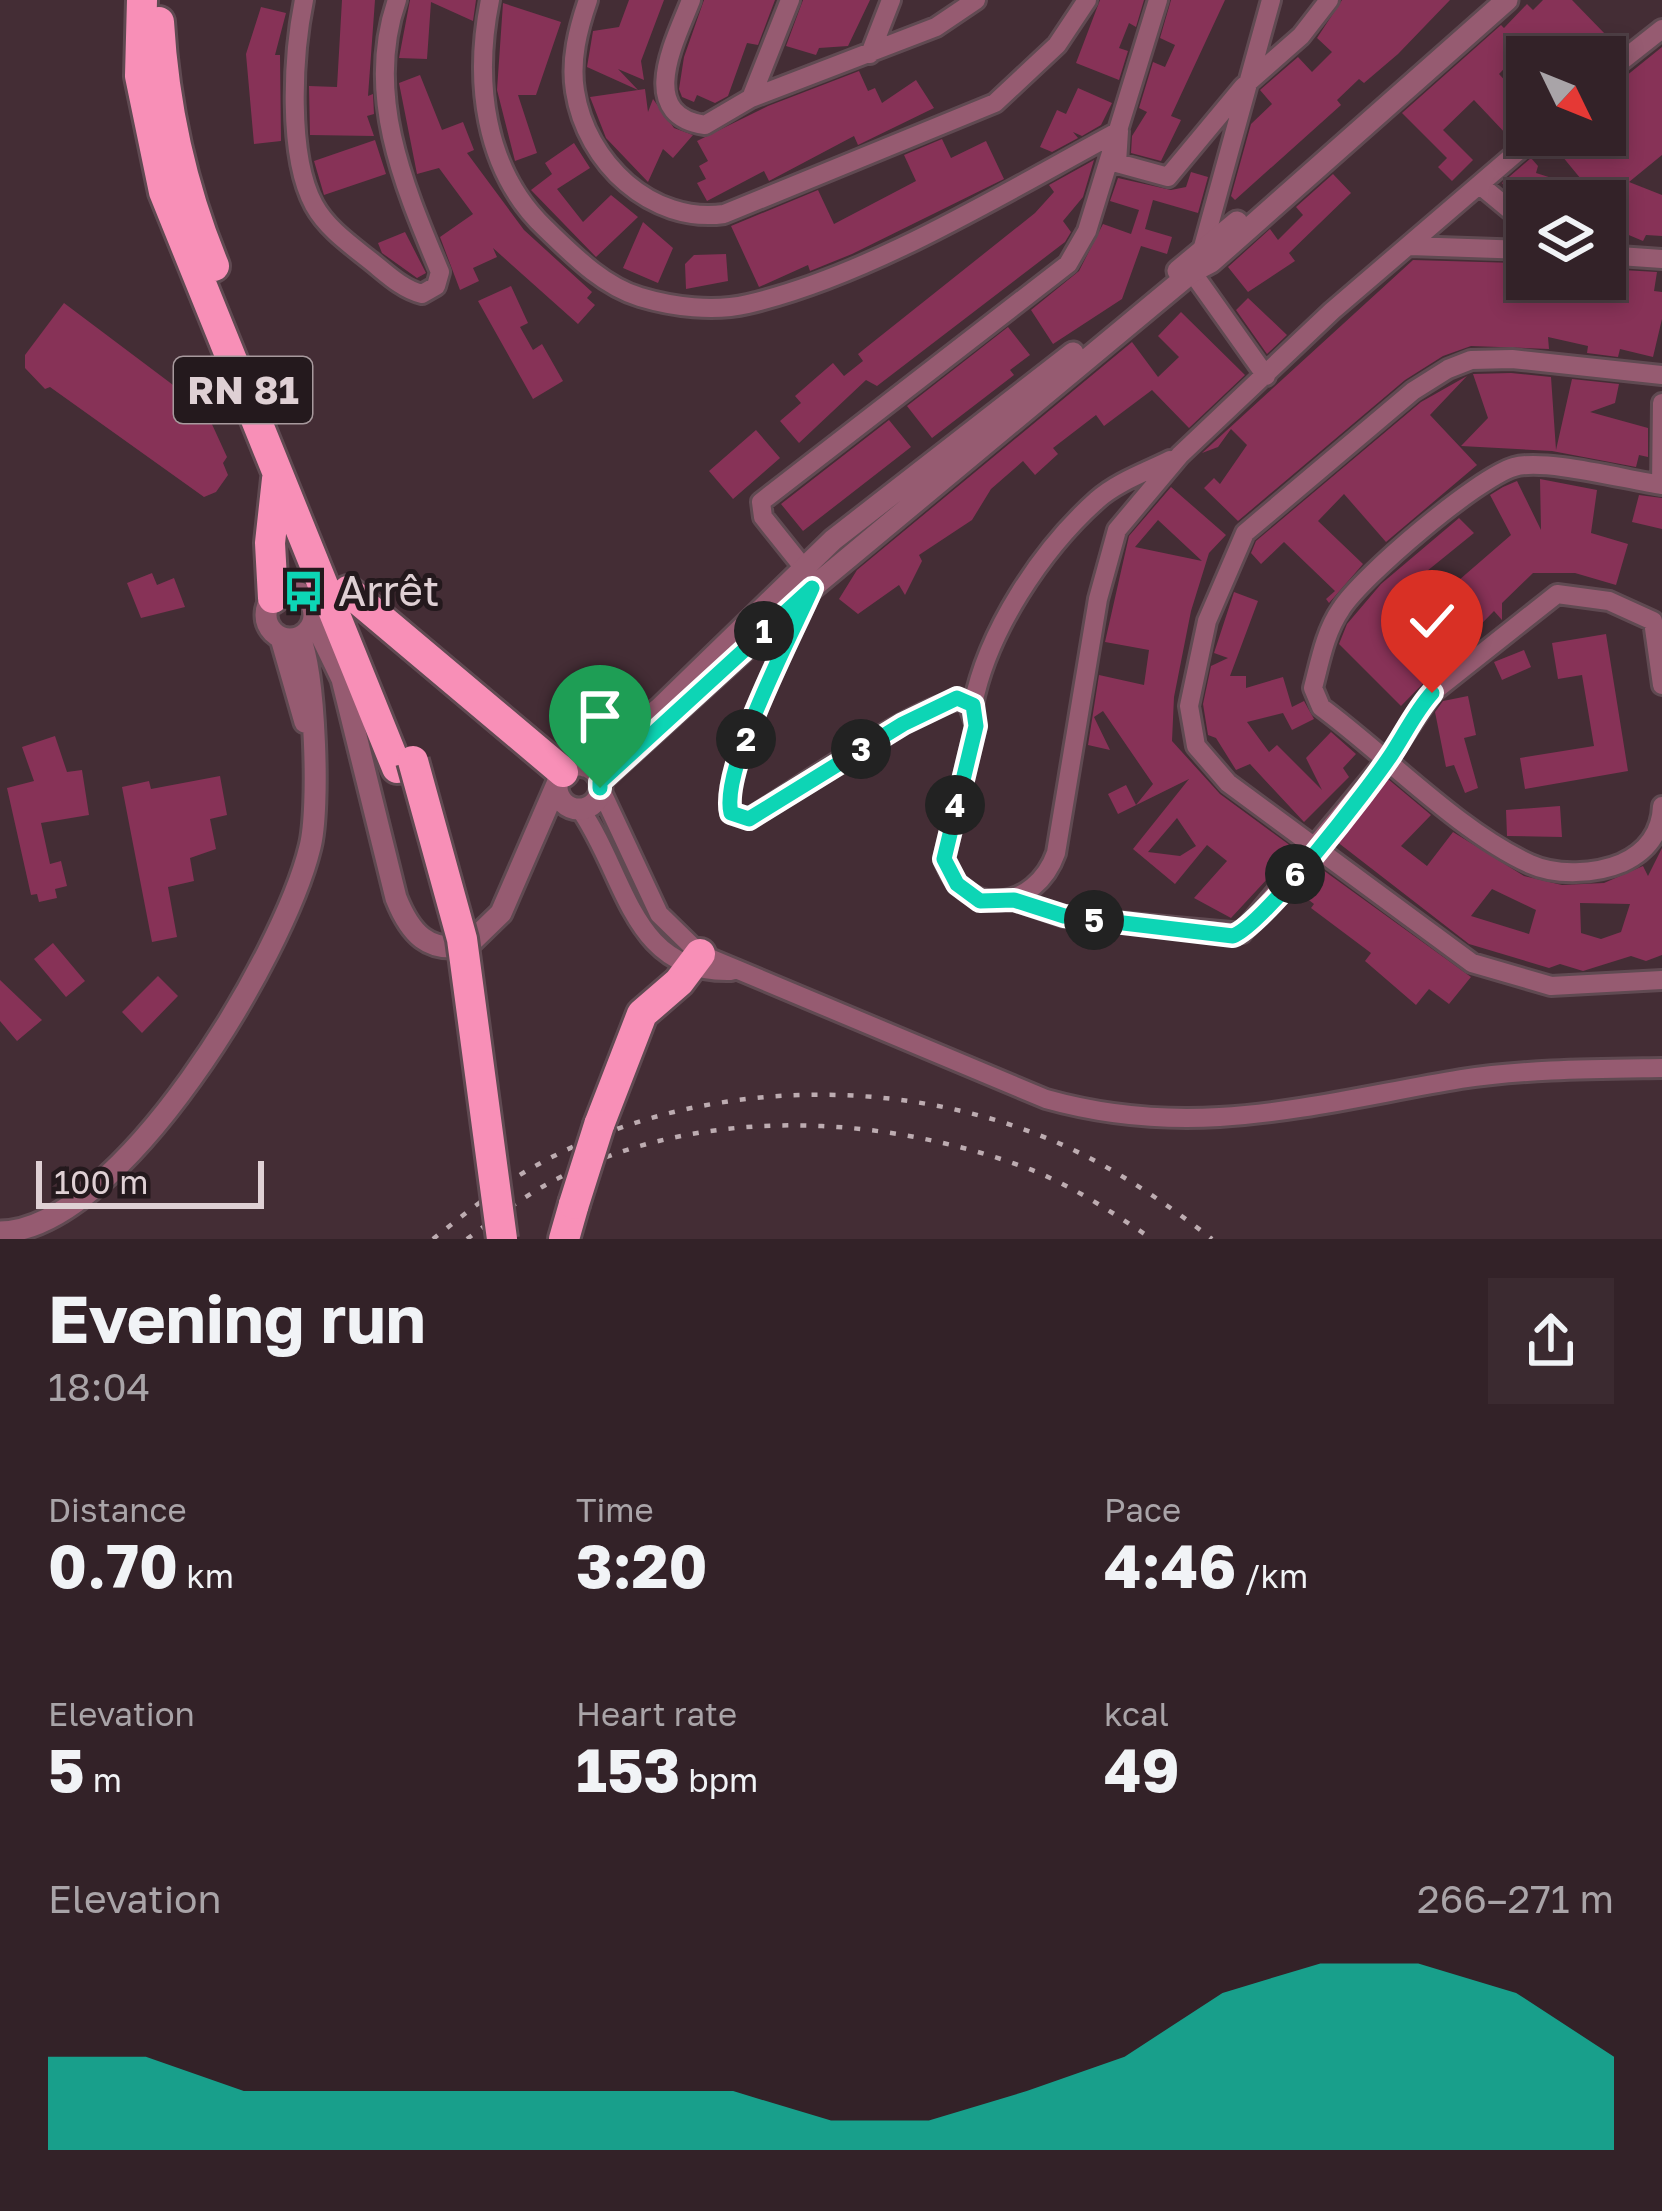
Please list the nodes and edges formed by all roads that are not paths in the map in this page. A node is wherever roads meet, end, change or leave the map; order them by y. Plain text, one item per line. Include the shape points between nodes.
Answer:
1 (142, 0) edge
2 (159, 0) edge
3 (304, 0) edge
4 (397, 0) edge
5 (490, 0) edge
6 (588, 0) edge
7 (691, 0) edge
8 (790, 0) edge
9 (891, 0) edge
10 (976, 0) edge
11 (1087, 0) edge
12 (1158, 0) edge
13 (1271, 0) edge
14 (1329, 0) edge
15 (1491, 0) edge
16 (1507, 0) edge
17 (1662, 29) edge
18 (870, 54) junction
19 (1626, 57) edge
20 (1243, 87) junction
21 (751, 98) junction
22 (1119, 131) junction
23 (1513, 156) edge
24 (1480, 185) junction
25 (1506, 207) edge
26 (1410, 246) junction
27 (1203, 247) junction
28 (1506, 249) edge
29 (1626, 256) edge
30 (1662, 260) edge
31 (1192, 272) junction
32 (1662, 375) edge
33 (1266, 376) junction
34 (1662, 403) edge
35 (1180, 455) junction
36 (278, 473) junction
37 (1662, 485) edge
38 (807, 577) junction
39 (348, 591) junction
40 (273, 598) junction
41 (303, 630) junction
42 (344, 633) junction
43 (1662, 685) edge
44 (349, 704) junction
45 (973, 705) junction
46 (311, 716) junction
47 (311, 740) junction
48 (1389, 758) junction
49 (405, 765) junction
50 (581, 778) junction
51 (1662, 806) edge
52 (576, 808) junction
53 (1315, 848) junction
54 (529, 856) junction
55 (1014, 900) junction
56 (694, 962) junction
57 (1662, 980) edge
58 (1662, 1068) edge
59 (0, 1232) edge
60 (484, 1239) edge
61 (502, 1239) edge
62 (564, 1239) edge

1 - 36 highway, RN 81 via 144,113 164,193
2 - 39 highway, RN 81 via 166,103 184,189
3 - 4 street via 296,122 314,205 340,237 422,294 440,272 400,178 384,84
5 - 22 street via 481,80 503,165 534,217 601,277 643,298 694,308 748,304 926,235
6 - 11 street via 574,93 588,134 634,189 697,218 746,206 995,103 1057,45
7 - 21 street via 666,58 665,93 684,118 705,124
8 - 21 street
9 - 18 street
10 - 18 street
12 - 22 street
13 - 20 street
14 - 20 street
15 - 27 street
16 - 31 street
17 - 19 street
18 - 21 street
20 - 22 street via 1168,177 1117,163
20 - 27 street
22 - 38 street via 1068,264 761,502 763,517
23 - 24 street
24 - 25 street
24 - 26 street
26 - 28 street
26 - 33 street
27 - 38 street
29 - 30 street
31 - 33 street
31 - 38 street
32 - 53 street via 1512,359 1448,368 1245,533 1207,621 1189,706 1196,746 1228,783
33 - 35 street
34 - 37 street
35 - 45 street via 1110,490 1076,524 1005,621
35 - 55 street via 1118,530 1106,559 1056,853 1043,880
36 - 40 highway
36 - 42 highway, RN 81
37 - 48 street via 1516,466 1467,496 1351,594 1332,623 1313,688 1322,707
38 - 45 street via 728,788 737,817 749,819 948,701
38 - 50 street
39 - 49 highway, RN 81
39 - 50 highway
40 - 41 street via 266,620
40 - 41 street via 304,595
41 - 42 highway
41 - 44 street via 342,680
41 - 46 street
41 - 47 street via 287,672
42 - 49 highway, RN 81
43 - 48 street via 1653,621 1610,601 1557,594 1432,693
44 - 46 street via 330,700
44 - 54 street via 396,898 418,937 452,948 481,936
45 - 55 street via 976,726 944,859 969,895
46 - 47 street
47 - 59 street via 311,846 227,1026 88,1197 40,1226
48 - 51 street via 1535,867 1592,870 1641,854
48 - 53 street
49 - 60 highway, RN 81 via 441,930
49 - 61 highway, RN 81, bridge via 462,939
50 - 52 street via 562,802
50 - 52 street via 596,800
50 - 54 street
50 - 56 street
52 - 54 street
52 - 56 street via 614,862 646,935 664,955
53 - 55 street via 1253,924 1233,936 1064,916
53 - 57 street via 1472,963 1552,986
56 - 58 street via 736,971 1046,1099 1124,1118 1242,1117 1465,1078
56 - 62 highway, bridge via 636,1024

